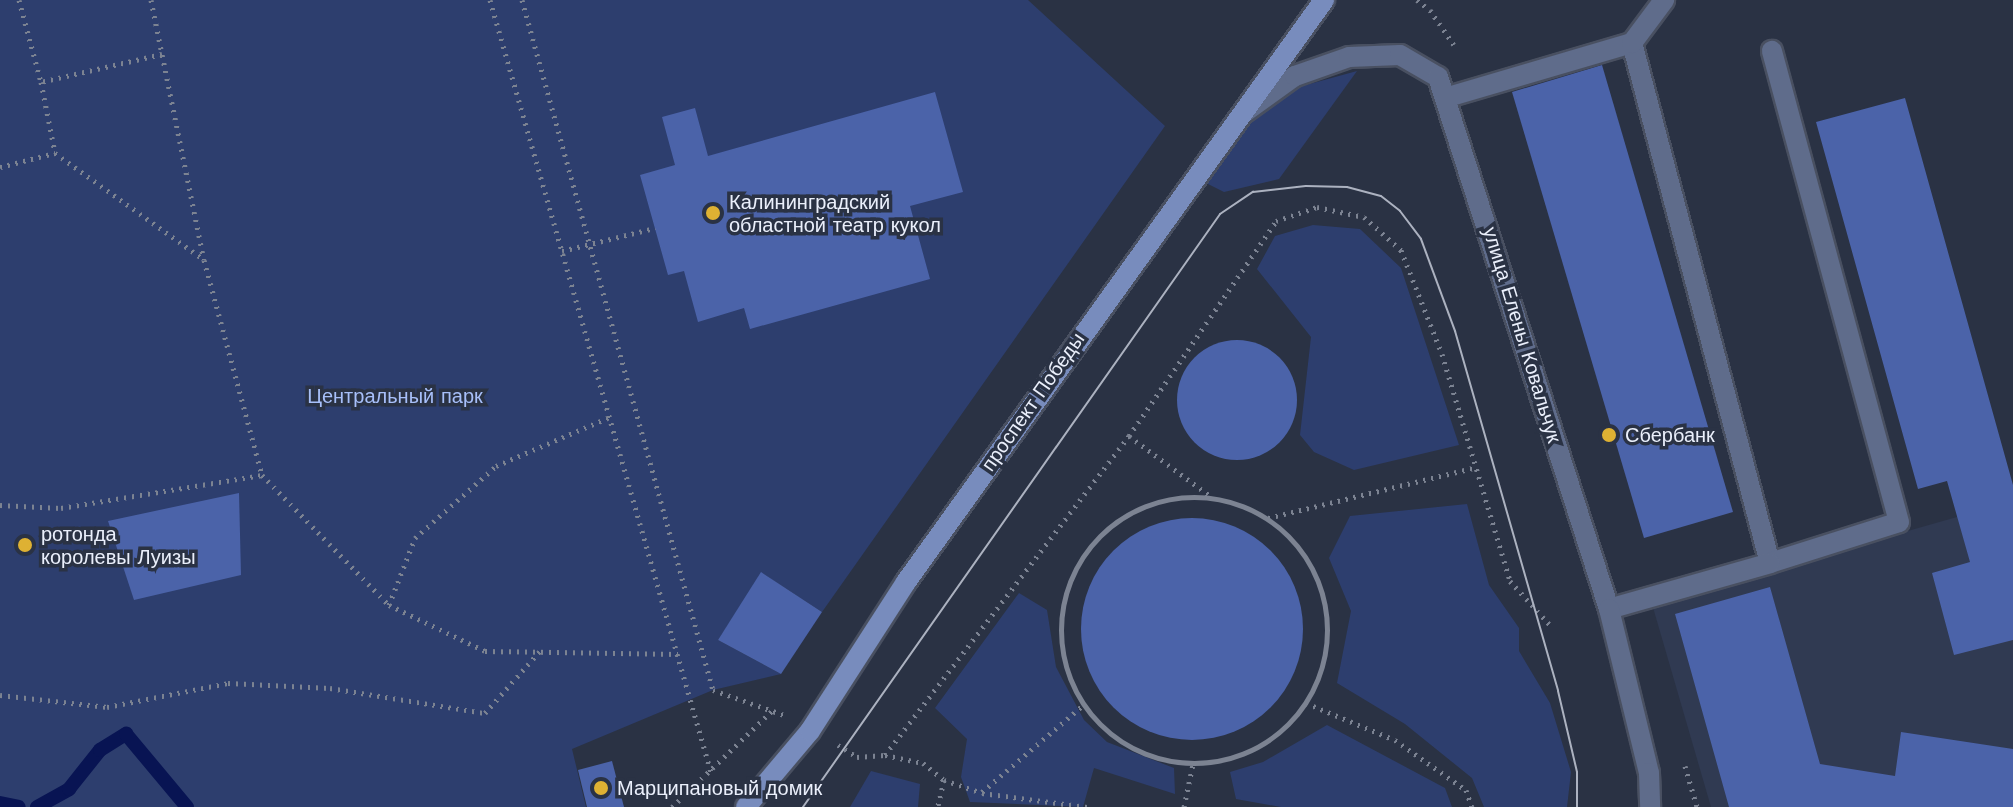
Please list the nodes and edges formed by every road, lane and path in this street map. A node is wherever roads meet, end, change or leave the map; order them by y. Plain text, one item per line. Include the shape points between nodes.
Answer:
1 (19, 0) edge
2 (151, 0) edge
3 (490, 0) edge
4 (522, 0) edge
5 (1324, 0) edge
6 (1417, 0) edge
7 (1664, 0) edge
8 (1430, 10) dead end
9 (1632, 43) junction
10 (1772, 51) dead end
11 (162, 54) junction
12 (41, 82) junction
13 (1448, 97) junction
14 (1242, 114) junction
15 (55, 153) junction
16 (0, 167) edge
17 (655, 228) dead end
18 (590, 245) junction
19 (562, 251) junction
20 (204, 260) junction
21 (610, 417) junction
22 (1129, 436) junction
23 (1473, 468) junction
24 (262, 475) junction
25 (1211, 497) junction
26 (0, 505) edge
27 (1268, 518) junction
28 (1770, 563) junction
29 (389, 605) junction
30 (1609, 609) junction
31 (1550, 625) dead end
32 (541, 650) junction
33 (678, 654) junction
34 (713, 690) dead end
35 (0, 695) edge
36 (1306, 703) junction
37 (1083, 705) junction
38 (774, 709) dead end
39 (885, 755) dead end
40 (1193, 764) junction
41 (711, 772) junction
42 (944, 780) dead end
43 (982, 793) junction
44 (672, 807) edge
45 (746, 807) edge
46 (1087, 807) edge
47 (1184, 807) edge
48 (1472, 807) edge
49 (1650, 807) edge

1 - 12 path
2 - 11 path
3 - 19 path
4 - 18 path
5 - 14 main road, проспект Победы
6 - 8 path
7 - 9 street
9 - 13 street
9 - 28 street
10 - 28 street via 1899,522
11 - 12 path
11 - 20 path
12 - 15 path
13 - 14 street, улица Елены Ковальчук via 1438,77 1418,62 1400,55 1362,56 1295,76
13 - 30 street, улица Елены Ковальчук
14 - 45 main road, проспект Победы via 906,582 810,731
15 - 16 path
15 - 20 path
17 - 18 path
18 - 19 path
18 - 34 path
19 - 21 path
20 - 24 path
21 - 29 path via 496,466 415,538
21 - 33 path
22 - 23 path via 1276,221 1317,207 1364,217 1401,250 1442,354
22 - 25 path
22 - 39 path
23 - 27 path
23 - 31 path via 1510,581
24 - 26 path via 61,508
24 - 29 path
25 - 27 path
25 - 37 path via 1167,498 1126,514 1092,542 1077,567 1060,622 1064,666
27 - 36 path via 1298,546 1319,582 1325,610 1323,664
28 - 30 street
29 - 32 path via 485,651
30 - 49 street, улица Елены Ковальчук via 1649,773
32 - 33 path
32 - 35 path via 485,713 330,688 228,683 107,707
33 - 41 path
36 - 40 path via 1276,735 1237,756
36 - 48 path via 1395,740 1466,790
37 - 40 path via 1113,737 1151,756
37 - 43 path
38 - 41 path
40 - 47 path
41 - 44 path
42 - 43 path
43 - 46 path

